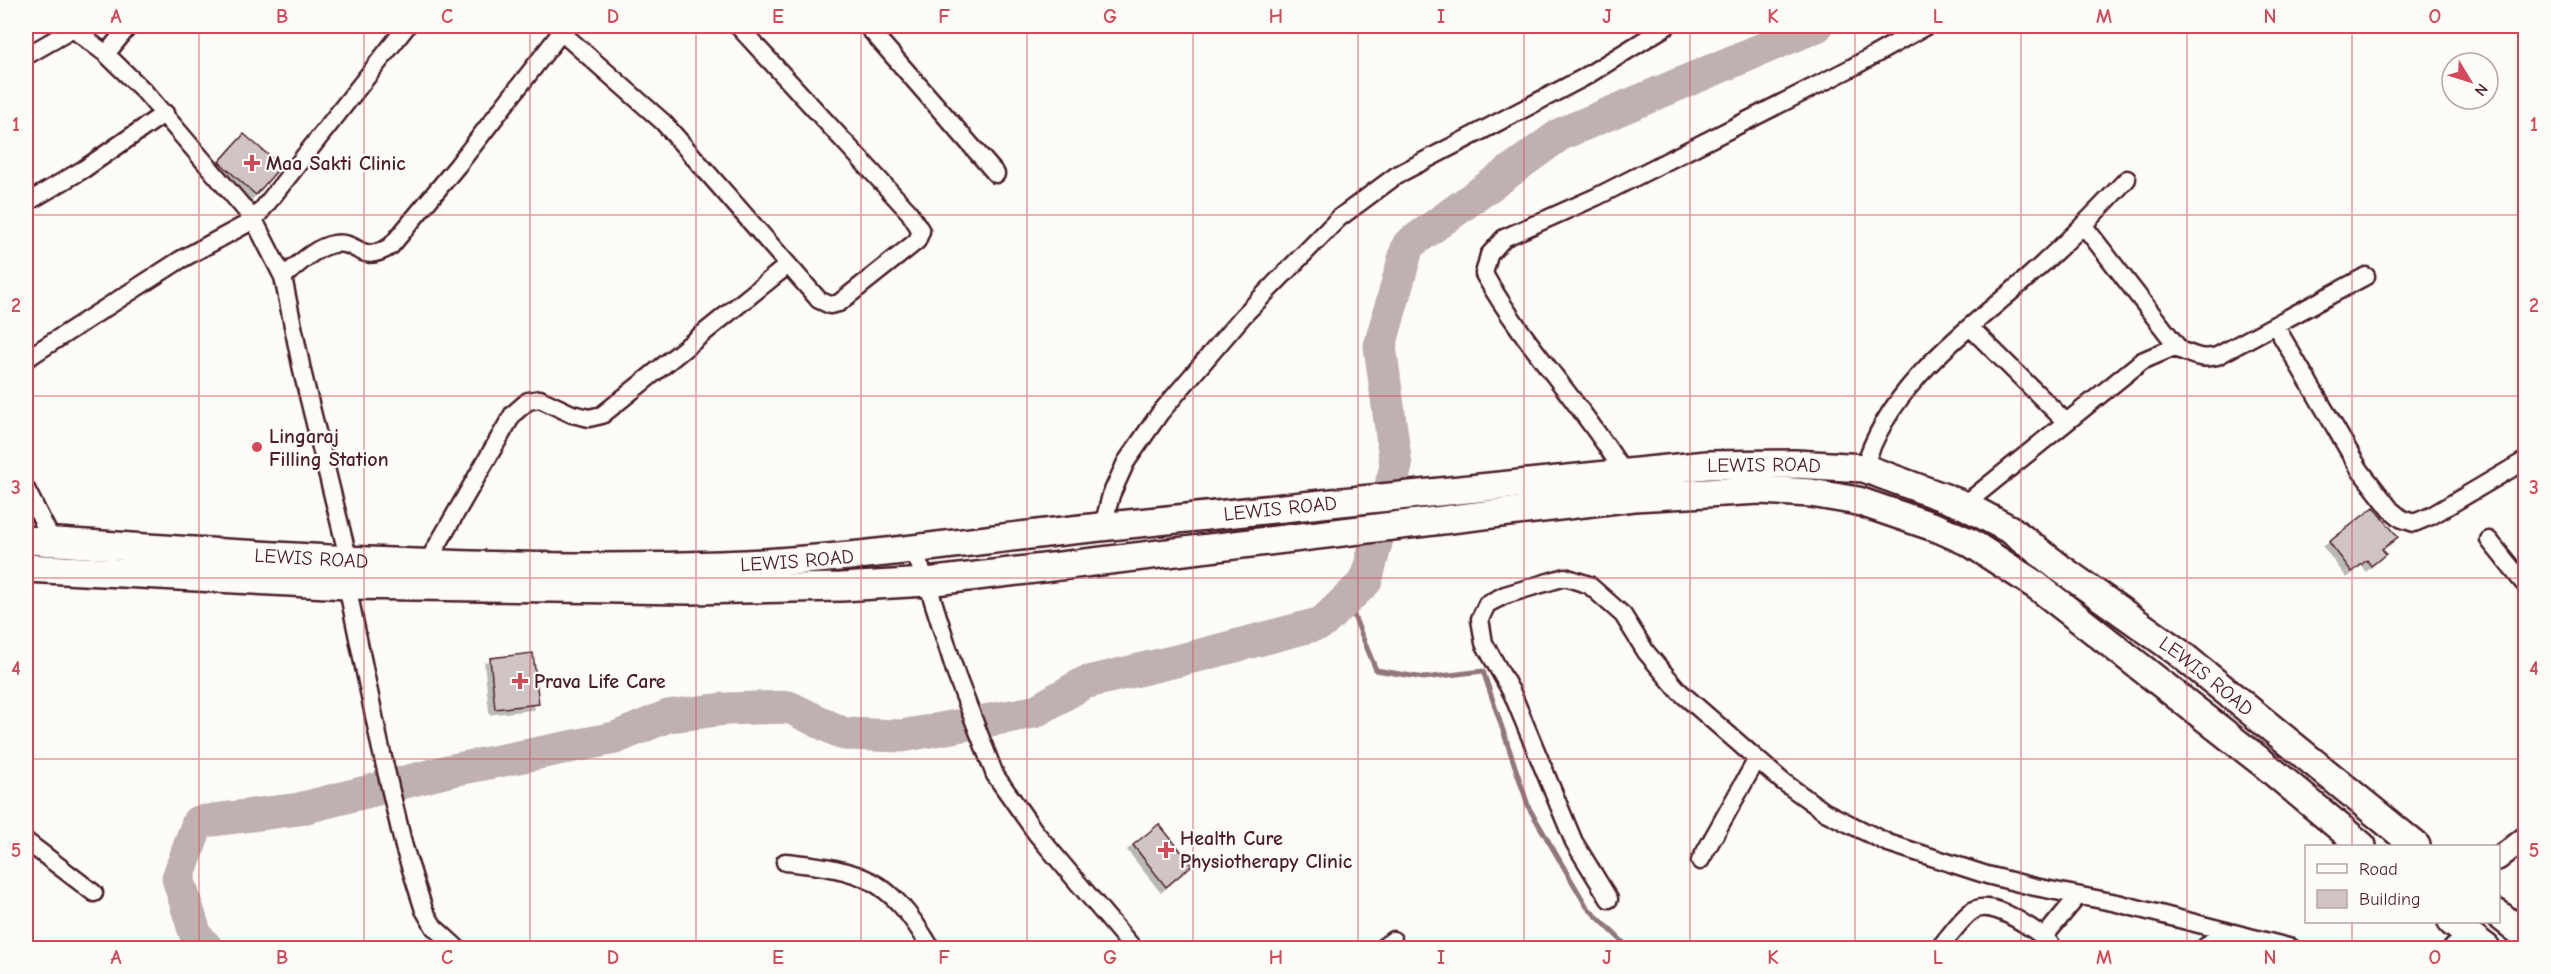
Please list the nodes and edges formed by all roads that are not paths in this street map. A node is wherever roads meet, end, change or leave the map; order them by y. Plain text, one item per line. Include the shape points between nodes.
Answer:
1 (129, 26) edge
2 (407, 26) edge
3 (738, 26) edge
4 (867, 26) edge
5 (1667, 26) edge
6 (1926, 26) edge
7 (71, 27) edge
8 (563, 29) edge
9 (106, 54) junction
10 (26, 56) edge
11 (165, 113) junction
12 (996, 174) dead end
13 (2127, 179) dead end
14 (26, 203) edge
15 (254, 220) junction
16 (2084, 226) junction
17 (788, 265) junction
18 (2366, 276) dead end
19 (283, 277) junction
20 (2275, 325) junction
21 (1970, 327) junction
22 (2180, 350) junction
23 (26, 359) edge
24 (2066, 423) junction
25 (2526, 460) edge
26 (1864, 468) junction
27 (1624, 473) junction
28 (26, 489) edge
29 (1594, 489) junction
30 (1932, 492) junction
31 (1964, 505) junction
32 (1919, 521) junction
33 (1103, 526) junction
34 (26, 540) edge
35 (2489, 540) dead end
36 (53, 542) junction
37 (183, 550) junction
38 (913, 550) junction
39 (427, 563) junction
40 (26, 568) edge
41 (348, 573) junction
42 (182, 577) junction
43 (927, 582) junction
44 (2526, 586) edge
45 (1757, 759) junction
46 (2526, 837) edge
47 (26, 841) edge
48 (2361, 845) edge
49 (2415, 845) edge
50 (2500, 858) edge
51 (1700, 861) dead end
52 (784, 862) dead end
53 (94, 893) dead end
54 (2078, 896) junction
55 (1610, 899) dead end
56 (2500, 915) edge
57 (2223, 931) junction
58 (2526, 936) edge
59 (2049, 943) edge
60 (457, 948) edge
61 (931, 948) edge
62 (1133, 948) edge
63 (1939, 948) edge
64 (2204, 948) edge
65 (2292, 948) edge

1 - 9 street
2 - 15 street
3 - 17 street via 909,212 921,231 917,241 839,303 830,305 819,300
4 - 12 street
5 - 33 street via 1583,78 1397,175 1339,218 1243,315 1160,413 1126,462
6 - 27 street via 1596,197 1504,238 1489,255 1484,274 1495,293
7 - 9 street
7 - 10 street
8 - 17 street via 663,122
8 - 19 street via 391,246 379,254 366,255 347,245 320,248
9 - 11 street
11 - 14 street
11 - 15 street
13 - 16 street
15 - 19 street
15 - 23 street via 180,260
16 - 21 street
16 - 22 street
17 - 39 street via 602,415 589,418 540,399 528,401 513,414
18 - 20 street
19 - 41 street
20 - 22 street via 2217,356 2196,358
20 - 25 street via 2360,470 2402,519 2414,523 2431,516
21 - 24 street
21 - 26 street via 1908,385 1870,448
22 - 24 street via 2160,351 2142,361
24 - 31 street
26 - 27 main road, LEWIS ROAD via 1718,465
26 - 30 main road, LEWIS ROAD
27 - 29 main road, LEWIS ROAD
28 - 36 street
29 - 32 main road, LEWIS ROAD via 1634,497 1760,490 1811,493 1858,501
29 - 33 main road, LEWIS ROAD
29 - 43 main road, LEWIS ROAD via 1130,557
30 - 31 main road, LEWIS ROAD
30 - 32 main road
31 - 49 main road, LEWIS ROAD via 2011,530 2178,652
32 - 48 main road, LEWIS ROAD via 1971,543 2037,586
33 - 38 main road, LEWIS ROAD
34 - 36 main road, LEWIS ROAD
35 - 44 street
36 - 37 main road, LEWIS ROAD
37 - 41 main road, LEWIS ROAD
37 - 42 main road
38 - 39 main road, LEWIS ROAD via 723,565
38 - 43 street
39 - 41 main road, LEWIS ROAD
40 - 42 main road, LEWIS ROAD
41 - 42 main road, LEWIS ROAD
41 - 43 main road, LEWIS ROAD via 687,590
41 - 60 street via 380,745 404,847 424,910 434,927
43 - 62 street via 957,677 995,775 1036,832
45 - 51 street
45 - 54 street via 1825,812 1888,843 1988,876
45 - 55 street via 1679,691 1646,652 1623,615 1589,585 1565,577 1487,604 1480,618 1484,643 1512,693 1574,842
46 - 50 street
47 - 53 street
52 - 61 street via 845,870 872,881 892,897
54 - 57 street
54 - 59 street
56 - 58 main road
57 - 64 street
57 - 65 street
59 - 63 street via 2024,923 1985,907 1972,911

